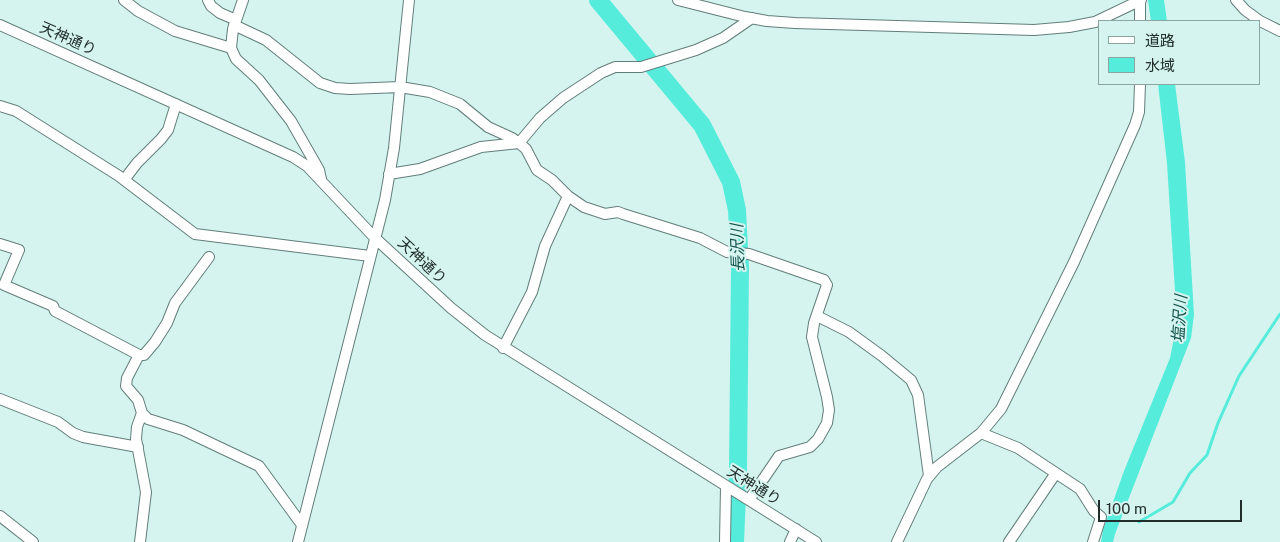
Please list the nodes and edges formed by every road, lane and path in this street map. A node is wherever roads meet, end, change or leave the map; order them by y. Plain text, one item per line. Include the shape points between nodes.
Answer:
1 (124, 0) edge
2 (208, 0) edge
3 (243, 0) edge
4 (410, 0) edge
5 (678, 0) edge
6 (1140, 0) edge
7 (1236, 0) edge
8 (752, 18) junction
9 (1099, 20) edge
10 (1140, 20) edge
11 (1259, 20) edge
12 (1098, 21) edge
13 (1260, 21) edge
14 (235, 22) junction
15 (0, 25) edge
16 (1280, 31) edge
17 (231, 48) junction
18 (1140, 85) edge
19 (400, 86) junction
20 (176, 104) junction
21 (0, 106) edge
22 (519, 143) junction
23 (389, 174) junction
24 (124, 180) junction
25 (322, 182) junction
26 (568, 196) junction
27 (375, 238) junction
28 (0, 244) edge
29 (370, 256) junction
30 (209, 257) dead end
31 (4, 285) junction
32 (0, 296) edge
33 (817, 316) junction
34 (503, 348) junction
35 (139, 355) junction
36 (0, 399) edge
37 (142, 413) junction
38 (981, 433) junction
39 (138, 447) junction
40 (1056, 473) junction
41 (929, 476) junction
42 (727, 487) junction
43 (747, 499) junction
44 (0, 516) edge
45 (302, 525) junction
46 (796, 529) junction
47 (33, 542) edge
48 (140, 542) edge
49 (298, 542) edge
50 (725, 542) edge
51 (790, 542) edge
52 (816, 542) edge
53 (897, 542) edge
54 (1009, 542) edge
55 (1093, 542) edge

1 - 17 street via 175,31
2 - 14 street via 211,6
3 - 14 street
4 - 19 street
5 - 8 street
6 - 9 street
6 - 10 street
7 - 11 street
8 - 12 street via 795,23 1034,30
8 - 22 street via 723,38 696,50 645,66 615,67 601,73 540,118
13 - 16 street
14 - 17 street
14 - 19 street via 266,40 320,83 350,89
15 - 20 street, 天神通り
17 - 25 street via 236,59 259,80 291,122 319,170
18 - 38 street via 1139,112 1074,262 1001,409
19 - 22 street via 430,92 460,104 488,127
19 - 23 street
20 - 24 street via 168,130
20 - 25 street, 天神通り via 293,158 307,166
21 - 24 street via 16,112
22 - 23 street via 481,148 420,169
22 - 26 street via 537,170
23 - 27 street
24 - 29 street via 195,234
25 - 27 street, 天神通り
26 - 33 street via 584,207 604,214 618,212 700,238 727,252 749,254 824,280 827,285
26 - 34 street via 545,246 532,292
27 - 29 street
27 - 34 street, 天神通り via 450,308
28 - 31 street via 19,250
29 - 45 street
30 - 35 street via 175,303 155,342 144,356
31 - 32 street
31 - 35 street via 54,306 55,311
33 - 41 street via 849,332 911,380 918,395
33 - 43 street via 812,337 828,397 827,423 810,447 779,456
34 - 42 street, 天神通り
35 - 37 street via 126,386 138,400
36 - 39 street via 58,422 83,437
37 - 39 street via 137,427
37 - 45 street via 148,419 183,430 259,466
38 - 40 street via 1018,448
38 - 41 street
39 - 48 street via 146,492
40 - 54 street
40 - 55 street via 1080,489 1101,517
41 - 53 street
42 - 43 street, 天神通り
42 - 50 street
43 - 46 street, 天神通り
44 - 47 street
45 - 49 street
46 - 51 street
46 - 52 street, 天神通り

